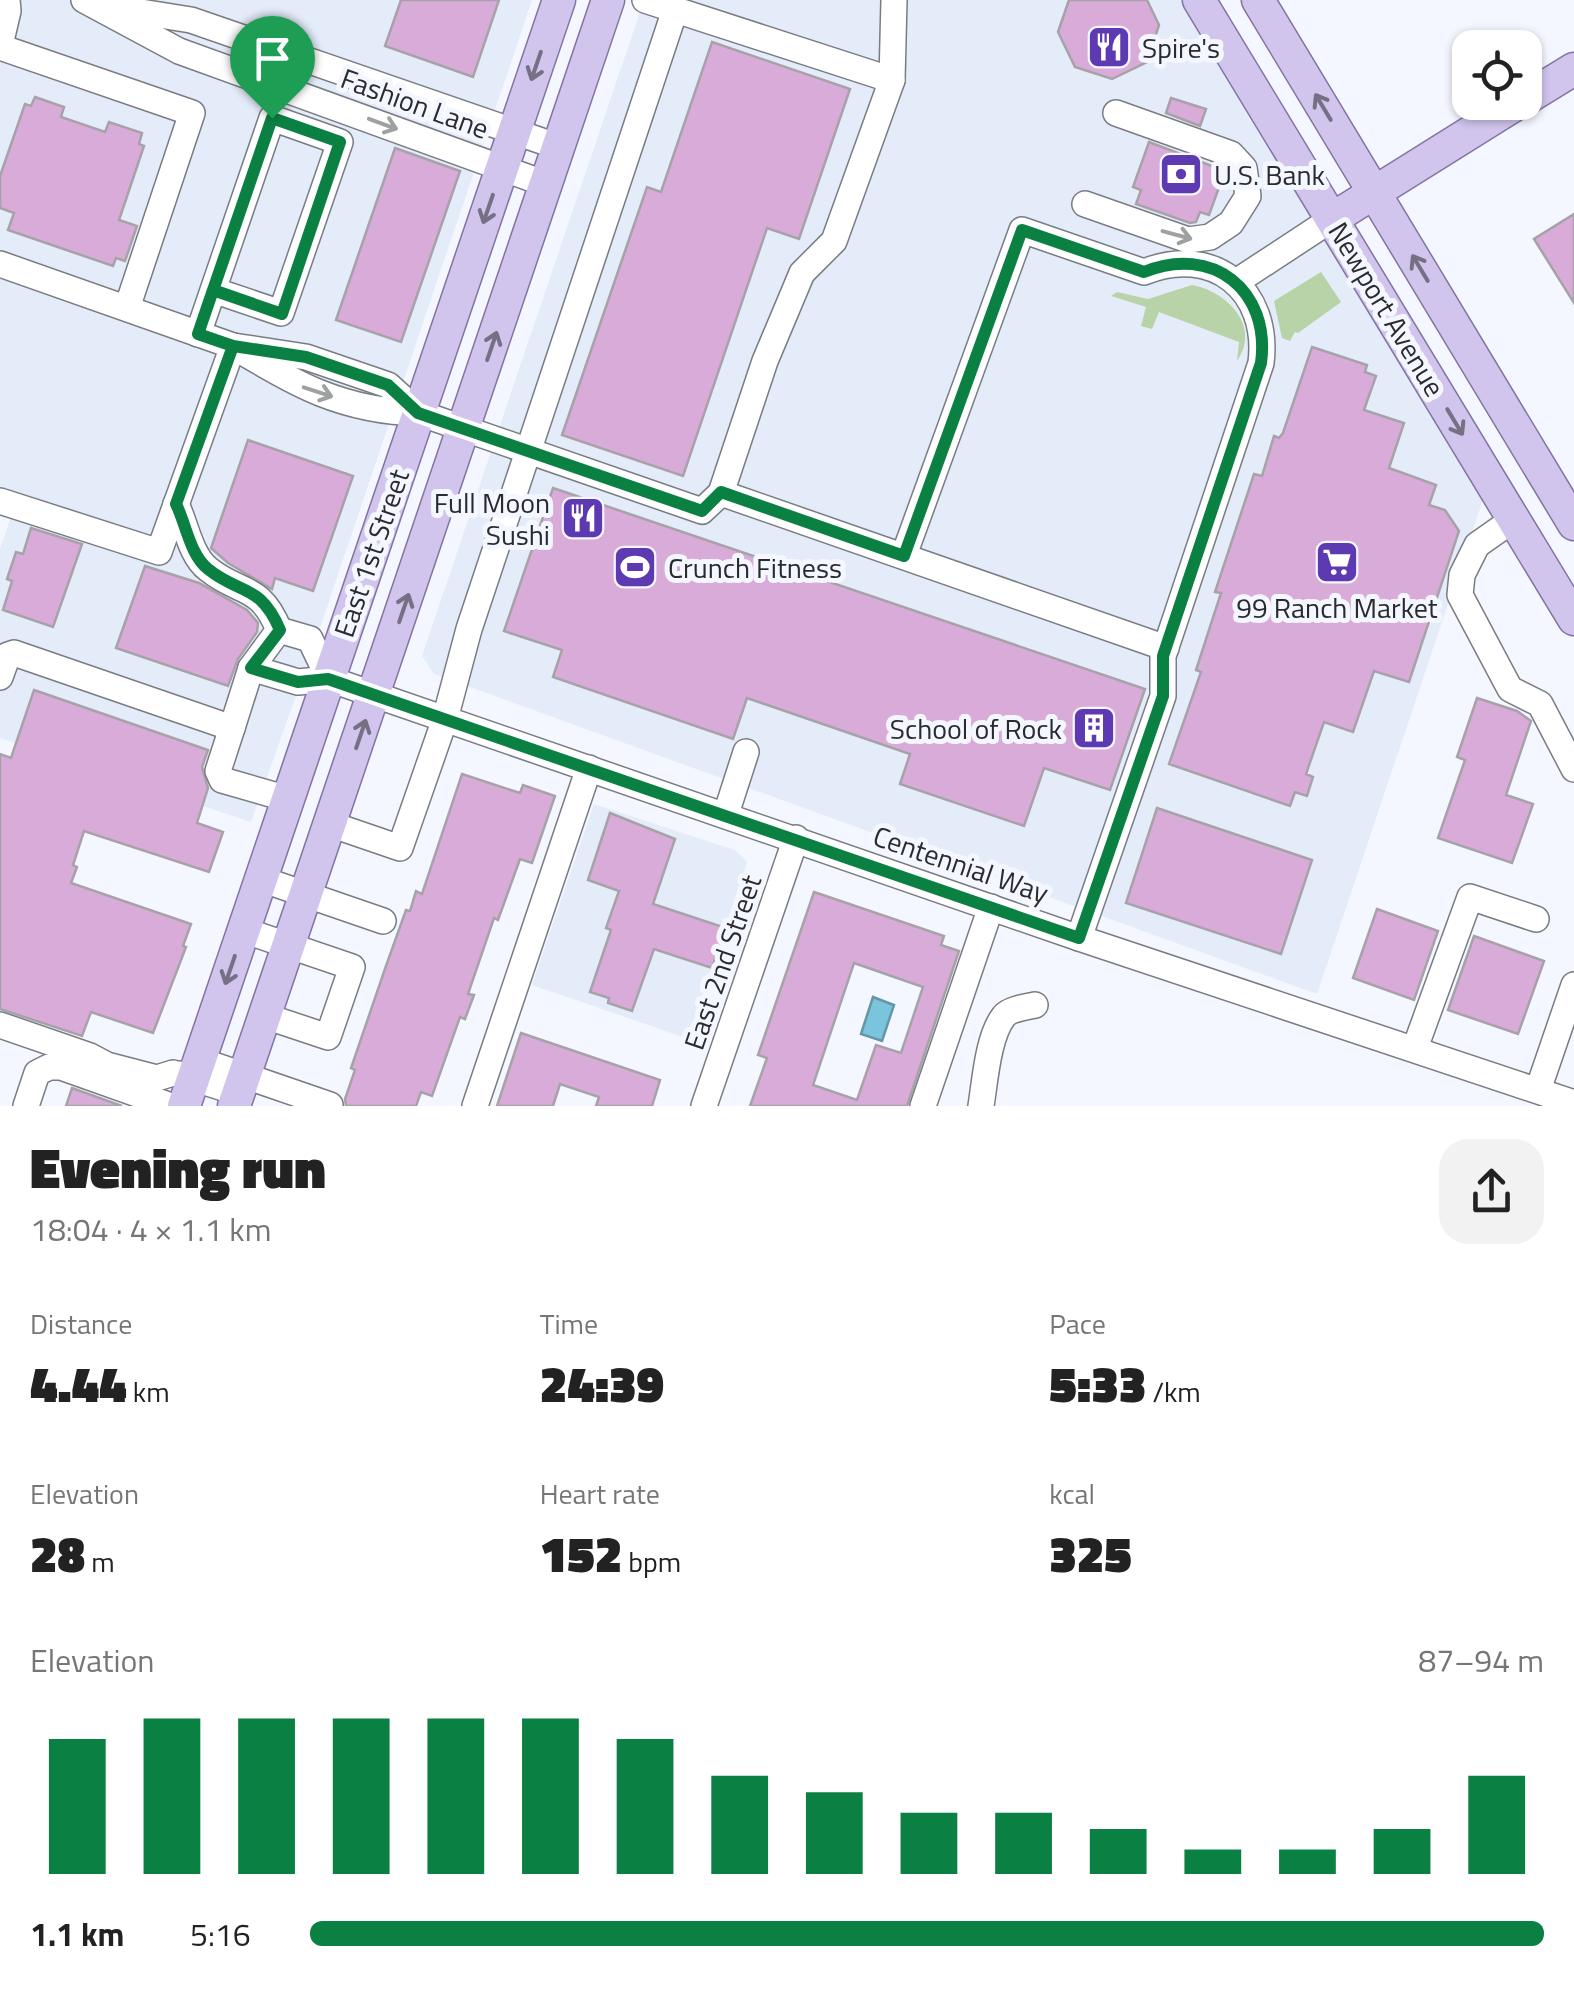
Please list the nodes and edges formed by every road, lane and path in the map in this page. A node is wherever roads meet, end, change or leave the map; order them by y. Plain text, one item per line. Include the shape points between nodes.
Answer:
1 (7, 0) edge
2 (559, 0) edge
3 (608, 0) edge
4 (645, 0) edge
5 (894, 0) edge
6 (1199, 0) edge
7 (1258, 0) edge
8 (92, 3) edge
9 (675, 10) junction
10 (216, 29) junction
11 (0, 46) edge
12 (274, 49) junction
13 (206, 60) junction
14 (333, 69) junction
15 (1574, 69) edge
16 (892, 80) junction
17 (264, 81) junction
18 (1542, 88) edge
19 (322, 102) junction
20 (1116, 114) dead end
21 (1489, 120) edge
22 (514, 131) junction
23 (558, 147) junction
24 (502, 167) junction
25 (546, 184) junction
26 (1374, 191) junction
27 (1085, 204) dead end
28 (1332, 218) junction
29 (0, 264) edge
30 (1236, 282) junction
31 (213, 290) junction
32 (128, 308) junction
33 (198, 334) junction
34 (233, 346) junction
35 (418, 413) junction
36 (464, 429) junction
37 (529, 450) junction
38 (721, 492) junction
39 (0, 501) edge
40 (176, 504) junction
41 (1514, 520) junction
42 (1574, 524) edge
43 (904, 556) junction
44 (1574, 619) edge
45 (280, 630) junction
46 (1166, 648) junction
47 (251, 668) junction
48 (0, 677) edge
49 (328, 679) junction
50 (374, 695) junction
51 (445, 719) junction
52 (232, 728) junction
53 (746, 752) dead end
54 (589, 768) junction
55 (1574, 769) edge
56 (288, 799) junction
57 (726, 814) junction
58 (330, 824) junction
59 (796, 838) junction
60 (260, 879) junction
61 (306, 895) junction
62 (991, 907) junction
63 (1536, 919) dead end
64 (383, 921) dead end
65 (243, 930) junction
66 (1079, 938) junction
67 (289, 945) junction
68 (1574, 985) edge
69 (1036, 1005) dead end
70 (265, 1016) junction
71 (0, 1025) edge
72 (1416, 1048) junction
73 (187, 1079) edge
74 (1538, 1090) junction
75 (239, 1092) edge
76 (1574, 1102) edge
77 (330, 1105) edge
78 (26, 1106) edge
79 (172, 1106) edge
80 (476, 1106) edge
81 (704, 1106) edge
82 (923, 1106) edge
83 (980, 1106) edge

1 - 11 street
2 -> 22 main road, East 1st Street
3 - 23 main road, East 1st Street
4 - 9 street
5 - 16 street
6 - 28 main road, Newport Avenue
26 -> 7 main road, Newport Avenue
8 - 10 street, Fashion Lane
8 - 13 street, Fashion Lane
9 - 16 street
9 - 37 street
10 - 12 street, Fashion Lane
10 - 13 street
11 - 32 street via 192,112
12 - 14 street, Fashion Lane
12 - 17 street
13 - 17 street, Fashion Lane
14 - 19 street
14 - 22 street, Fashion Lane
15 - 18 main road
16 - 38 street via 834,241 802,273 765,361
17 - 19 street, Fashion Lane
19 -> 24 street, Fashion Lane
27 -> 20 street via 1188,240 1210,237 1232,223 1248,196 1244,168 1231,154
21 - 26 main road
22 - 23 street, Fashion Lane
22 - 24 main road, East 1st Street
23 - 25 main road, East 1st Street
24 - 25 street, Fashion Lane
24 -> 35 main road, East 1st Street
36 -> 25 main road, East 1st Street
26 - 28 main road
42 -> 26 main road, Newport Avenue
28 - 30 street
28 -> 41 main road, Newport Avenue
29 - 32 street
30 - 43 street via 1196,263 1144,272 1022,230
30 - 46 street via 1258,316 1261,363
31 - 31 street via 272,118 340,142 282,314
31 - 33 street
32 - 33 street
33 - 34 street
34 - 35 street via 306,357 388,385
34 - 40 street
35 - 36 street
35 - 49 main road, East 1st Street
36 - 37 street
50 -> 36 main road, East 1st Street
37 - 38 street via 702,511
37 - 51 street
38 - 43 street
39 - 40 street via 159,552
40 - 45 street via 196,556 259,596
41 - 44 main road, Newport Avenue
41 - 55 street via 1476,544 1460,595 1510,689 1540,704
43 - 46 street
45 - 47 street
45 - 49 street via 310,639
46 - 66 street via 1163,696
47 - 49 street, Centennial Way via 298,682
47 - 52 street
48 - 52 street via 14,653
49 - 50 street, Centennial Way
49 - 56 main road, East 1st Street
50 - 51 street, Centennial Way
58 -> 50 main road, East 1st Street
51 - 54 street, Centennial Way
51 - 58 street via 400,848
52 - 56 street via 218,771 222,780
53 - 57 street
54 - 57 street, Centennial Way
54 - 80 street
56 - 60 main road, East 1st Street
57 - 59 street, Centennial Way
58 - 61 main road, East 1st Street
59 - 62 street, Centennial Way
59 - 81 street, East 2nd Street
60 - 61 street
60 - 65 main road, East 1st Street
61 - 64 street
61 - 67 main road, East 1st Street
62 - 66 street, Centennial Way
62 - 82 street
63 - 72 street via 1470,896
65 - 67 street
65 -> 73 main road, East 1st Street
66 - 72 street, Centennial Way
67 - 70 main road, East 1st Street
67 - 70 street via 352,967 328,1038
68 - 74 street
69 - 83 street via 1009,1012 1012,1022 986,1075
70 - 75 main road, East 1st Street
71 - 73 street via 90,1056 110,1052 159,1063
72 - 74 street, Centennial Way
73 - 75 street
74 - 76 street, Centennial Way
75 - 77 street
78 - 79 street via 37,1074 61,1067

